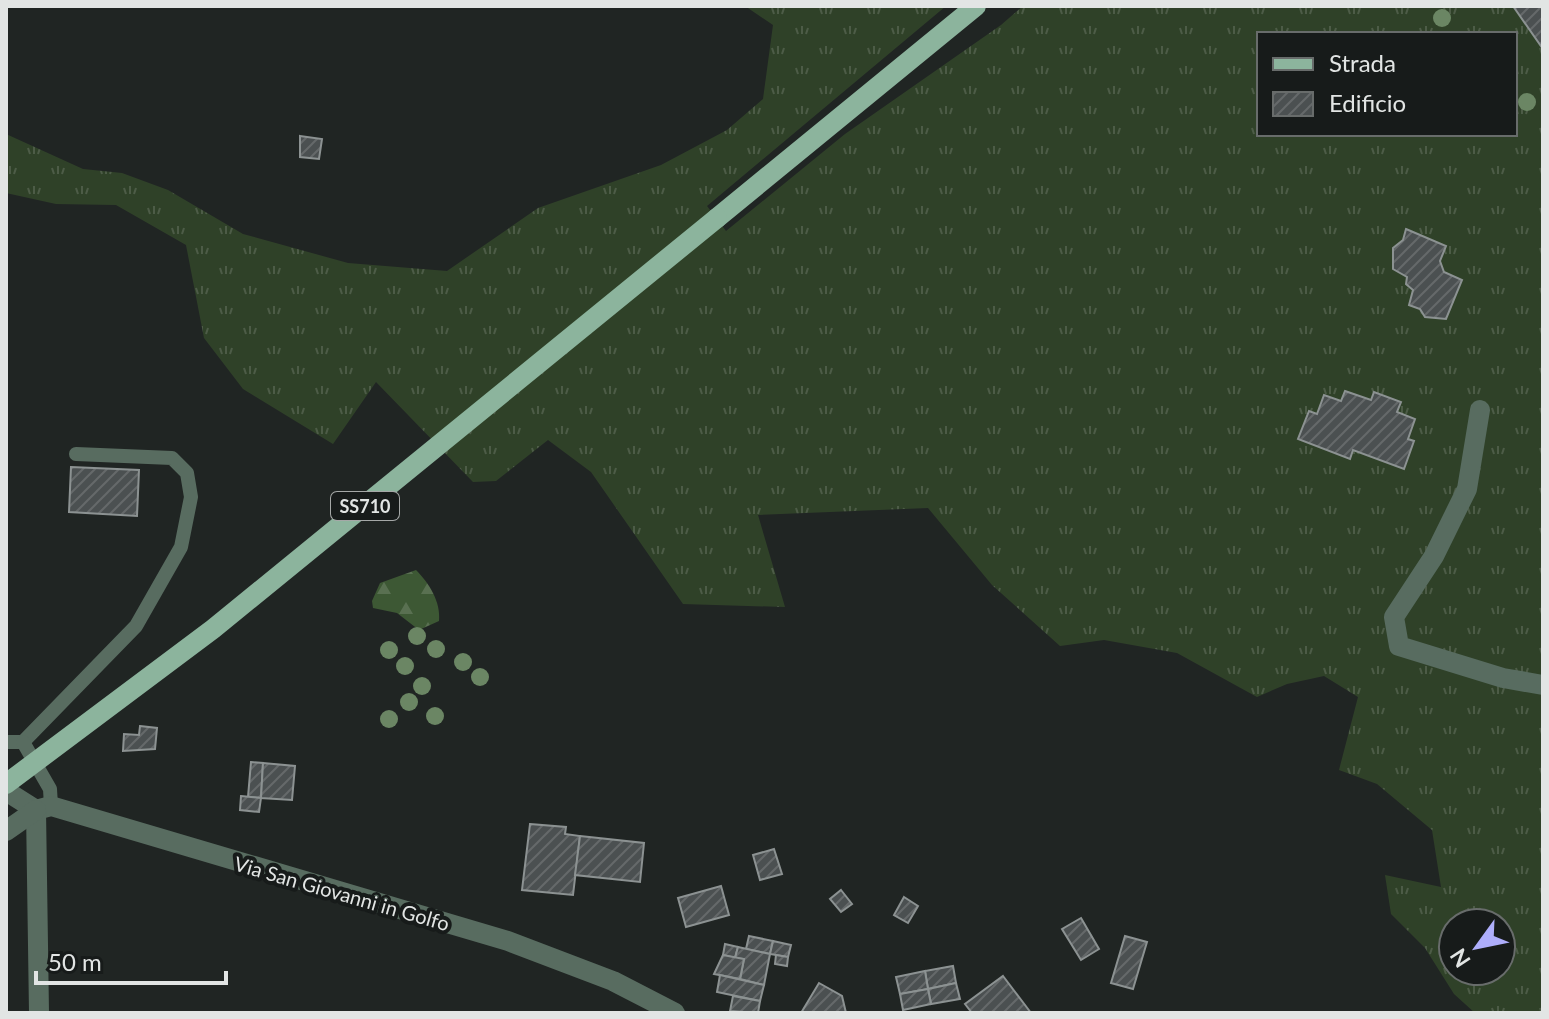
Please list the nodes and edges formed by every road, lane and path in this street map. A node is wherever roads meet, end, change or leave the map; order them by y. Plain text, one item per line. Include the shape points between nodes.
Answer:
1 (976, 6) edge
2 (1480, 410) dead end
3 (76, 454) dead end
4 (1543, 685) edge
5 (6, 742) edge
6 (23, 742) junction
7 (6, 784) edge
8 (6, 791) edge
9 (44, 808) junction
10 (6, 831) edge
11 (39, 1013) edge
12 (675, 1013) edge

1 - 7 main road, SS710, bridge via 213,629
2 - 4 street via 1467,489 1434,556 1394,617 1399,646
3 - 6 lane via 172,458 187,473 188,510 181,547 136,626
5 - 6 lane
6 - 9 lane via 50,789
8 - 9 street, Via San Giovanni in Golfo
9 - 10 street
9 - 11 street
9 - 12 street, Via San Giovanni in Golfo via 508,941 613,981

